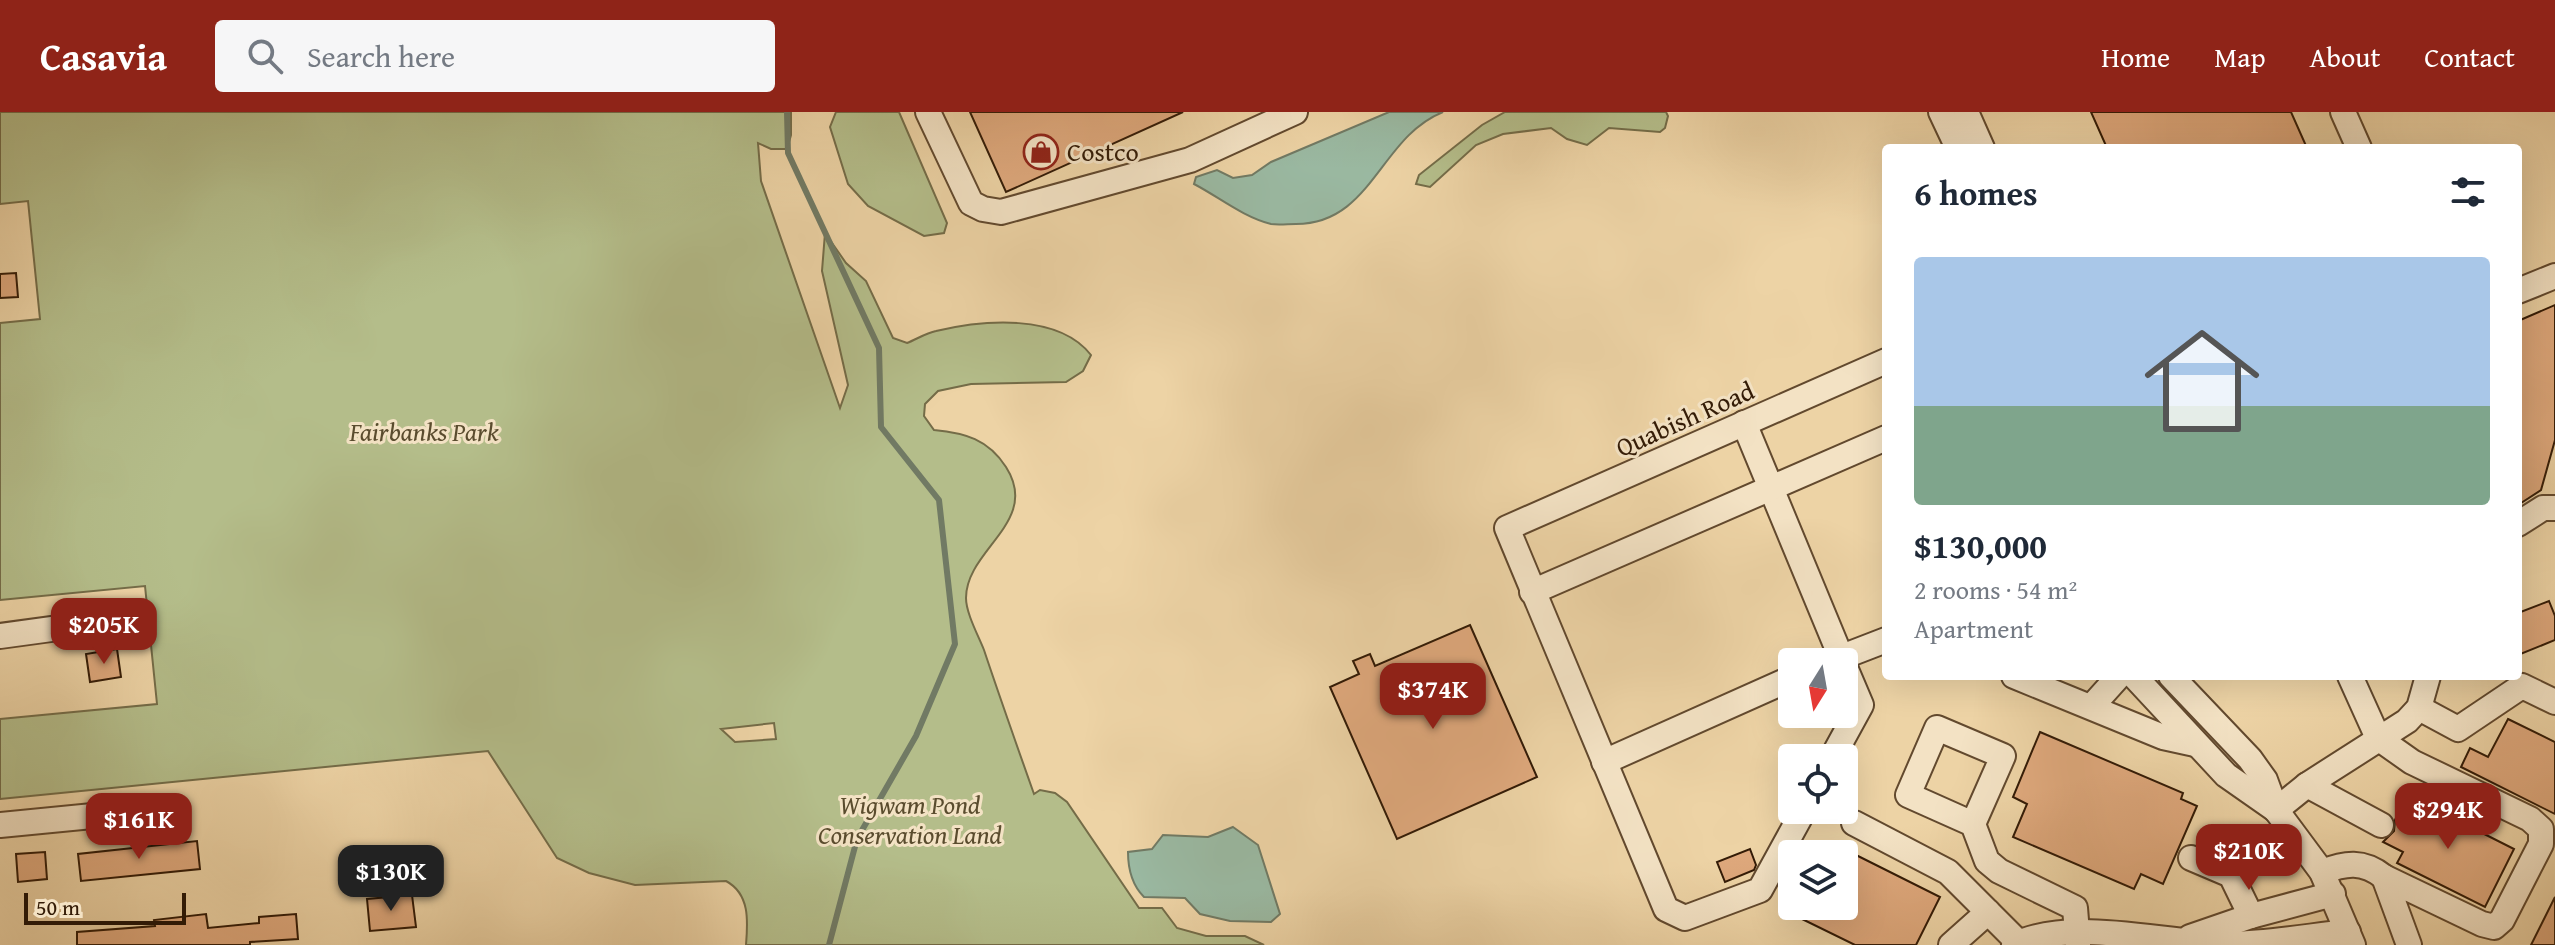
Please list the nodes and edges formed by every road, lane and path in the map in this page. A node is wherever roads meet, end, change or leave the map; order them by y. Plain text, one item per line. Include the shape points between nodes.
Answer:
1 (928, 112) edge
2 (1295, 112) edge
3 (2343, 112) edge
4 (1961, 122) edge
5 (1979, 144) edge
6 (2357, 144) edge
7 (2555, 276) edge
8 (2522, 289) edge
9 (1882, 363) edge
10 (1744, 423) junction
11 (1882, 440) edge
12 (1771, 488) junction
13 (2555, 508) edge
14 (2522, 521) edge
15 (1532, 592) junction
16 (110, 621) dead end
17 (0, 636) edge
18 (1882, 642) edge
19 (1834, 648) edge
20 (1858, 653) edge
21 (2024, 680) edge
22 (2115, 680) edge
23 (2138, 680) edge
24 (2175, 680) edge
25 (2352, 680) edge
26 (2427, 680) edge
27 (1778, 684) edge
28 (2555, 702) edge
29 (2092, 706) junction
30 (2419, 708) junction
31 (2378, 738) junction
32 (2195, 744) junction
33 (1604, 762) junction
34 (2307, 785) junction
35 (164, 809) dead end
36 (2276, 810) junction
37 (1796, 824) edge
38 (1856, 824) edge
39 (1973, 824) dead end
40 (0, 825) edge
41 (2381, 825) dead end
42 (2191, 858) dead end
43 (2384, 877) junction
44 (2327, 883) junction
45 (1988, 912) junction
46 (2251, 916) junction
47 (2350, 938) edge
48 (2078, 939) edge
49 (2181, 940) junction
50 (2017, 944) edge
51 (1951, 945) edge
52 (2409, 945) edge

1 - 2 street via 971,203 1001,212 1190,160
3 - 6 street
4 - 5 street
7 - 8 street
9 - 10 street, Quabish Road
10 - 12 street
10 - 15 street, Quabish Road via 1507,528
11 - 12 street
12 - 15 street
12 - 19 street
13 - 14 street via 2543,508
15 - 33 street
16 - 17 street
18 - 20 street
21 - 29 street
22 - 29 street
23 - 32 street
24 - 36 street via 2250,759
25 - 31 street
26 - 30 street
27 - 33 street
28 - 30 street via 2522,686 2458,729
29 - 32 street via 2163,737
30 - 31 street
31 - 34 street
31 - 43 street via 2412,762 2530,819 2542,836 2494,927
32 - 36 street via 2226,775
33 - 37 street via 1666,909 1685,918 1760,890
34 - 36 street
34 - 41 street
35 - 40 street
36 - 44 street
38 - 45 street via 1948,872
39 - 48 street via 1987,861 1999,871 2075,908
42 - 46 street via 2231,875
43 - 44 street via 2352,864
43 - 52 street
44 - 46 street
44 - 47 street
45 - 50 street
45 - 51 street
46 - 49 street
47 - 49 street via 2230,944
48 - 49 street
48 - 50 street

